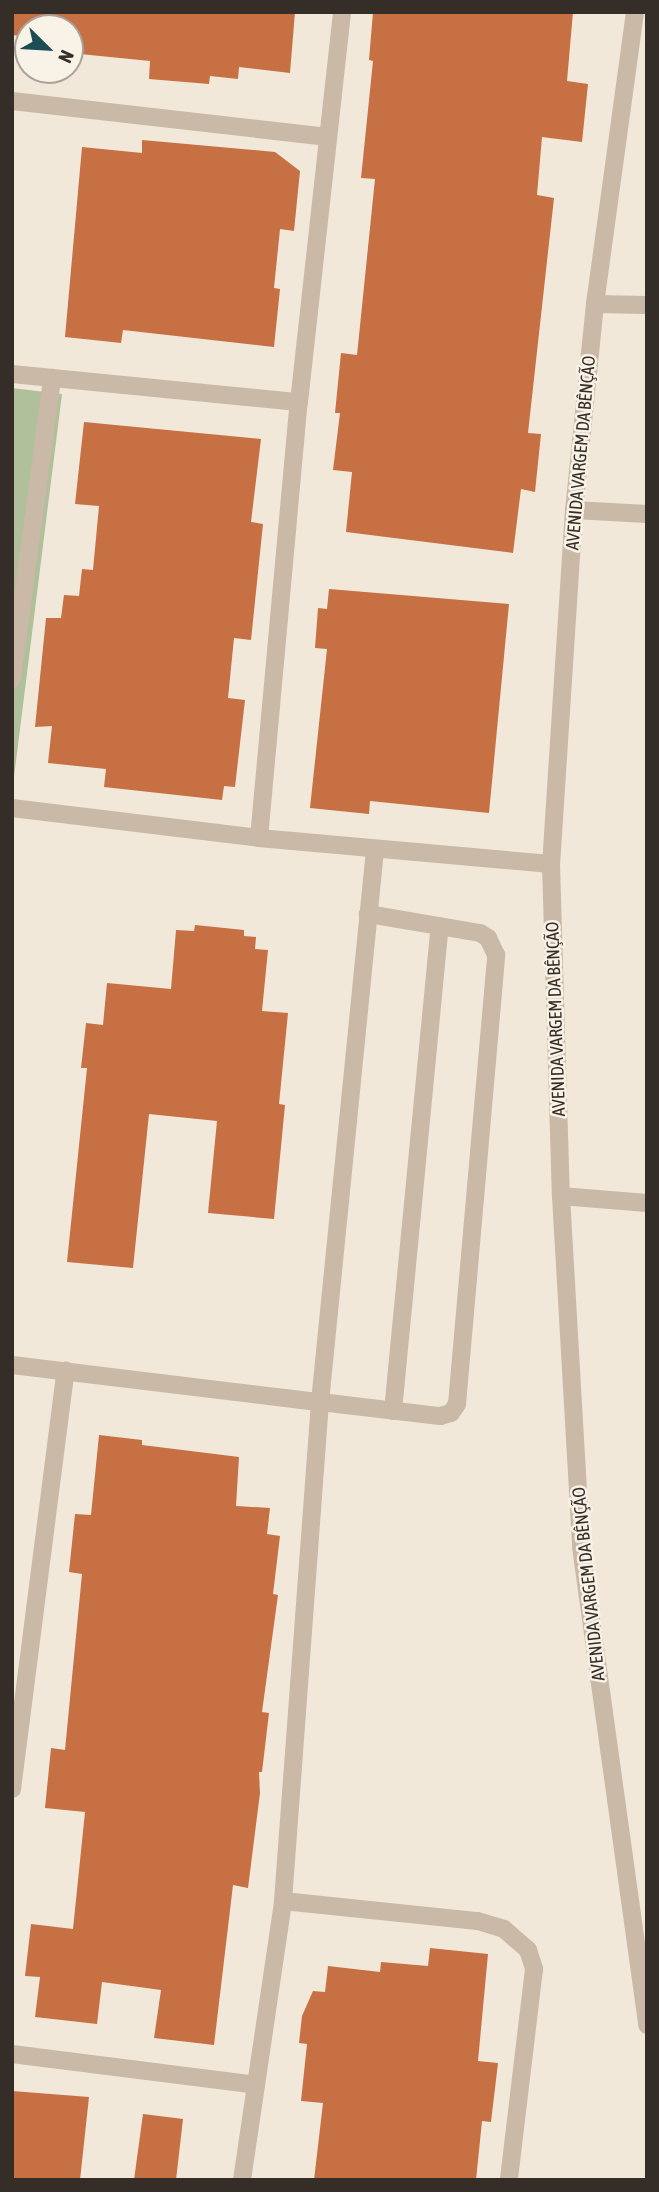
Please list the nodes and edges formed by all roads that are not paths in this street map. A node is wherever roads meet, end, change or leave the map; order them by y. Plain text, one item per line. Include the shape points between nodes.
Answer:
1 (342, 12) edge
2 (635, 12) edge
3 (12, 102) edge
4 (326, 137) junction
5 (595, 304) junction
6 (647, 305) edge
7 (12, 374) edge
8 (51, 378) junction
9 (299, 402) junction
10 (574, 510) junction
11 (647, 514) edge
12 (12, 679) edge
13 (12, 808) edge
14 (258, 838) junction
15 (375, 850) junction
16 (551, 864) junction
17 (368, 914) junction
18 (440, 926) junction
19 (561, 1196) junction
20 (647, 1203) edge
21 (12, 1365) edge
22 (66, 1370) junction
23 (320, 1402) junction
24 (393, 1411) junction
25 (12, 1789) edge
26 (283, 1901) junction
27 (647, 2025) edge
28 (12, 2054) edge
29 (256, 2085) junction
30 (242, 2180) edge
31 (509, 2180) edge

1 - 4 street
2 - 5 street, AVENIDA VARGEM DA BÊNÇÃO
3 - 4 street
4 - 9 street
5 - 6 street
5 - 10 street, AVENIDA VARGEM DA BÊNÇÃO
7 - 8 street
8 - 9 street
8 - 12 street
9 - 14 street
10 - 11 street
10 - 16 street, AVENIDA VARGEM DA BÊNÇÃO
13 - 14 street
14 - 15 street
15 - 16 street
15 - 17 street
16 - 19 street, AVENIDA VARGEM DA BÊNÇÃO
17 - 18 street
17 - 23 street
18 - 24 street
18 - 24 street via 480,933 488,938 496,956 457,1404 446,1415
19 - 20 street
19 - 27 street, AVENIDA VARGEM DA BÊNÇÃO via 581,1547
21 - 22 street
22 - 23 street
22 - 25 street
23 - 24 street
23 - 26 street
26 - 29 street
26 - 31 street via 478,1921 504,1929 528,1950 534,1969
28 - 29 street
29 - 30 street

